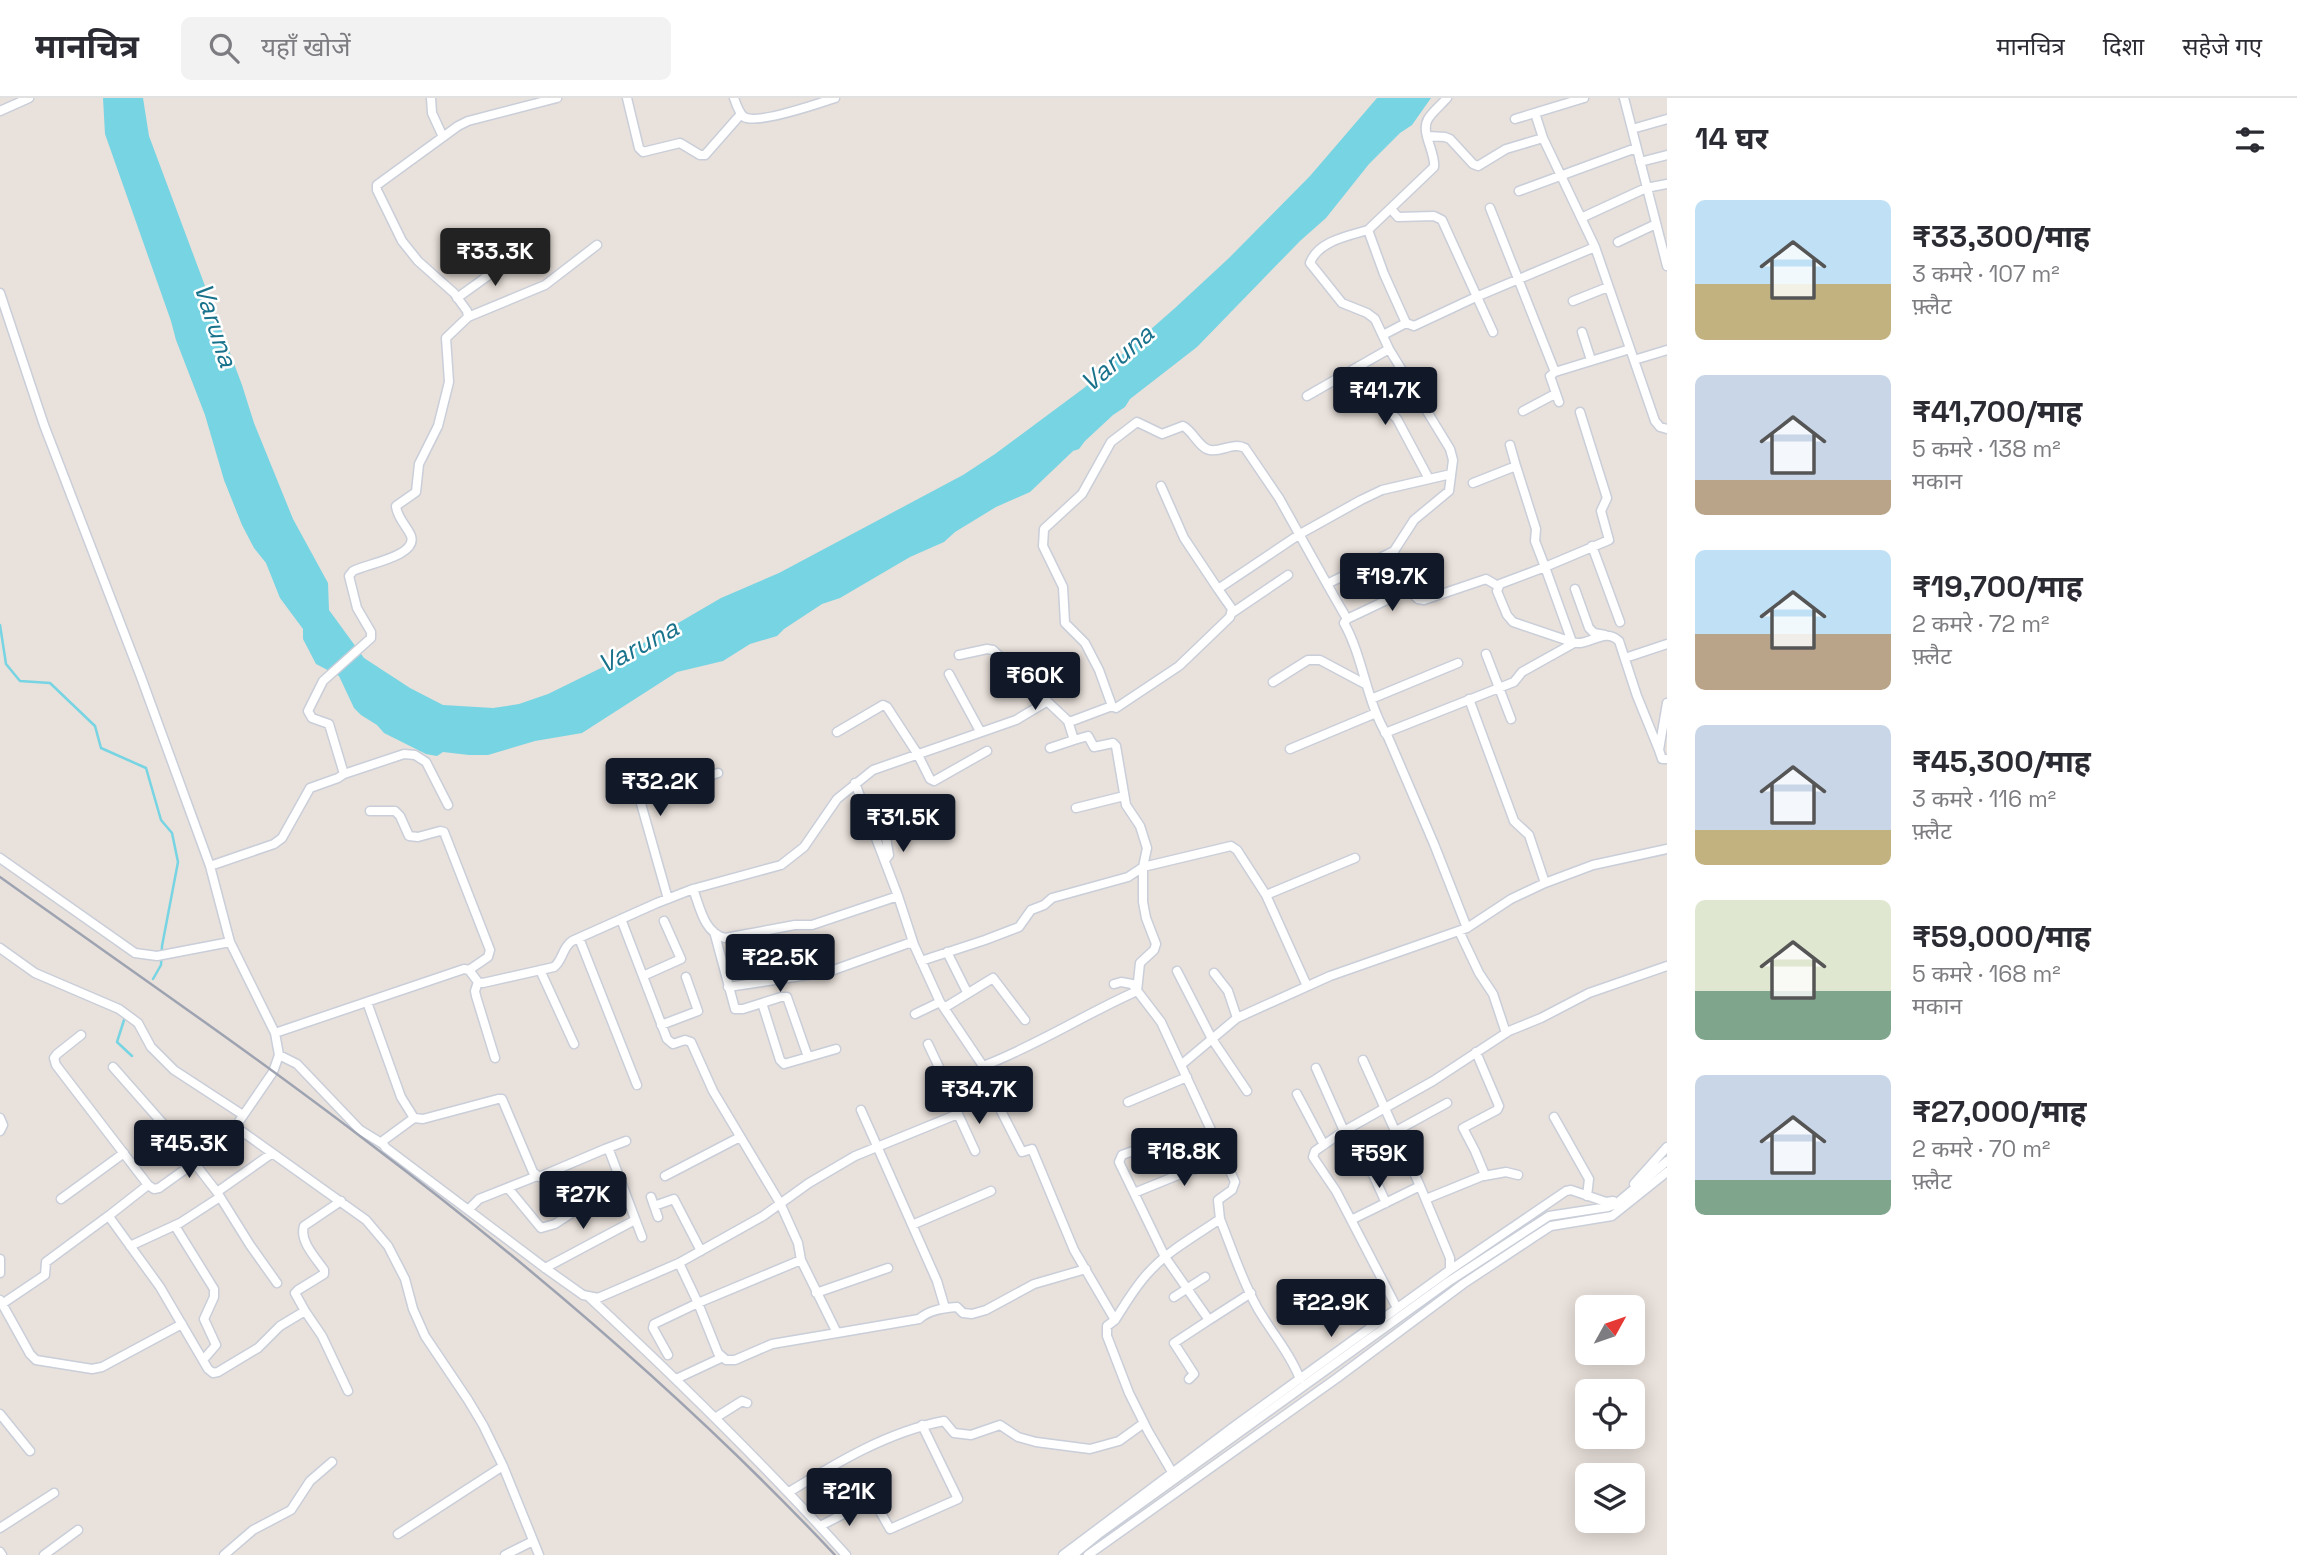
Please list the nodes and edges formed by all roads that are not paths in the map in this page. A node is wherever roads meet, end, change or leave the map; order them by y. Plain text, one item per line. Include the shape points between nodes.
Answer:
1 (29, 98) edge
2 (431, 98) edge
3 (557, 98) edge
4 (627, 98) edge
5 (734, 98) edge
6 (835, 98) edge
7 (1447, 98) edge
8 (1584, 98) edge
9 (1624, 98) edge
10 (816, 101) edge
11 (0, 111) edge
12 (1535, 113) junction
13 (741, 114) junction
14 (1515, 118) dead end
15 (1667, 119) edge
16 (1632, 129) junction
17 (1428, 136) junction
18 (443, 137) junction
19 (1543, 138) junction
20 (1636, 148) junction
21 (1667, 155) edge
22 (1640, 162) junction
23 (1560, 175) junction
24 (1667, 184) edge
25 (1646, 188) junction
26 (1518, 191) dead end
27 (1490, 208) dead end
28 (1391, 209) junction
29 (1581, 218) junction
30 (1656, 225) junction
31 (1368, 230) junction
32 (1618, 242) dead end
33 (597, 245) dead end
34 (1595, 247) junction
35 (523, 260) dead end
36 (1667, 267) edge
37 (1518, 278) junction
38 (1608, 287) junction
39 (0, 293) edge
40 (1476, 297) junction
41 (457, 298) junction
42 (1573, 301) dead end
43 (468, 317) junction
44 (1406, 323) junction
45 (1493, 332) dead end
46 (1582, 332) dead end
47 (1383, 335) junction
48 (1389, 349) junction
49 (1630, 349) junction
50 (1667, 350) edge
51 (1591, 360) junction
52 (1634, 360) junction
53 (1359, 366) junction
54 (1555, 372) junction
55 (1307, 396) dead end
56 (1523, 411) dead end
57 (1580, 412) dead end
58 (1665, 429) edge
59 (1667, 439) edge
60 (1510, 445) dead end
61 (1516, 466) junction
62 (1451, 474) junction
63 (1429, 479) junction
64 (1473, 483) dead end
65 (1161, 486) dead end
66 (1300, 534) junction
67 (1592, 546) junction
68 (1545, 567) junction
69 (1288, 575) dead end
70 (1327, 584) junction
71 (1498, 586) junction
72 (1218, 589) junction
73 (1575, 589) dead end
74 (1232, 613) junction
75 (1347, 619) junction
76 (1620, 622) dead end
77 (1606, 635) junction
78 (1573, 643) junction
79 (1667, 644) edge
80 (1486, 654) dead end
81 (960, 655) dead end
82 (1625, 657) junction
83 (1458, 663) dead end
84 (948, 674) dead end
85 (1273, 682) dead end
86 (1366, 684) junction
87 (1499, 687) junction
88 (1371, 699) junction
89 (1469, 699) junction
90 (1046, 702) junction
91 (1667, 703) edge
92 (1112, 706) junction
93 (1376, 713) junction
94 (1511, 719) dead end
95 (1068, 721) junction
96 (980, 731) junction
97 (837, 732) dead end
98 (1385, 733) junction
99 (1074, 740) junction
100 (1050, 748) dead end
101 (1290, 749) dead end
102 (1659, 750) junction
103 (987, 751) dead end
104 (917, 753) junction
105 (1667, 759) edge
106 (718, 773) dead end
107 (344, 774) junction
108 (855, 783) junction
109 (1124, 796) junction
110 (448, 805) dead end
111 (1076, 807) dead end
112 (370, 811) dead end
113 (887, 838) dead end
114 (1667, 849) edge
115 (0, 858) edge
116 (1355, 858) dead end
117 (885, 860) junction
118 (210, 866) junction
119 (1143, 867) junction
120 (1545, 883) junction
121 (693, 889) junction
122 (1266, 895) junction
123 (898, 896) junction
124 (668, 899) junction
125 (621, 919) junction
126 (664, 921) dead end
127 (1463, 930) junction
128 (715, 935) junction
129 (579, 938) junction
130 (230, 942) junction
131 (914, 945) junction
132 (0, 948) edge
133 (947, 952) junction
134 (921, 961) junction
135 (1667, 965) edge
136 (469, 970) junction
137 (540, 970) junction
138 (1177, 971) dead end
139 (1214, 972) dead end
140 (643, 976) junction
141 (686, 977) dead end
142 (478, 982) junction
143 (1114, 984) dead end
144 (1307, 986) junction
145 (728, 987) junction
146 (1137, 991) junction
147 (967, 992) junction
148 (366, 1002) junction
149 (762, 1003) junction
150 (942, 1005) junction
151 (915, 1014) dead end
152 (1237, 1017) junction
153 (1025, 1020) dead end
154 (661, 1025) junction
155 (275, 1033) junction
156 (1506, 1033) junction
157 (81, 1035) dead end
158 (1212, 1039) junction
159 (574, 1044) dead end
160 (928, 1044) dead end
161 (836, 1049) dead end
162 (1476, 1052) junction
163 (279, 1055) junction
164 (808, 1056) junction
165 (495, 1058) dead end
166 (1363, 1060) dead end
167 (1181, 1065) junction
168 (983, 1066) junction
169 (113, 1067) dead end
170 (1316, 1068) dead end
171 (1187, 1077) junction
172 (637, 1085) dead end
173 (1247, 1091) dead end
174 (1297, 1094) dead end
175 (1128, 1102) dead end
176 (1447, 1103) dead end
177 (1385, 1108) junction
178 (861, 1110) dead end
179 (958, 1114) junction
180 (243, 1115) junction
181 (1554, 1116) dead end
182 (0, 1118) edge
183 (414, 1118) junction
184 (0, 1131) edge
185 (1344, 1131) junction
186 (1396, 1131) junction
187 (1172, 1137) dead end
188 (740, 1138) junction
189 (626, 1141) dead end
190 (383, 1144) junction
191 (1324, 1144) junction
192 (878, 1147) junction
193 (1667, 1147) edge
194 (605, 1150) junction
195 (975, 1151) dead end
196 (124, 1153) junction
197 (271, 1154) junction
198 (1226, 1161) junction
199 (1667, 1161) edge
200 (194, 1163) junction
201 (1667, 1172) edge
202 (1518, 1175) dead end
203 (537, 1176) junction
204 (665, 1176) dead end
205 (1484, 1176) junction
206 (148, 1185) junction
207 (1420, 1186) junction
208 (508, 1188) junction
209 (622, 1188) junction
210 (991, 1191) dead end
211 (1134, 1193) junction
212 (218, 1194) junction
213 (1587, 1196) junction
214 (650, 1197) dead end
215 (61, 1199) dead end
216 (1426, 1199) junction
217 (341, 1201) junction
218 (780, 1203) junction
219 (1386, 1203) junction
220 (654, 1206) junction
221 (469, 1209) junction
222 (1572, 1211) junction
223 (111, 1214) junction
224 (658, 1217) dead end
225 (1220, 1219) junction
226 (635, 1220) junction
227 (1351, 1220) junction
228 (1572, 1222) junction
229 (912, 1225) junction
230 (175, 1226) junction
231 (642, 1237) dead end
232 (130, 1246) junction
233 (701, 1251) junction
234 (1165, 1257) junction
235 (0, 1259) edge
236 (802, 1260) junction
237 (679, 1263) junction
238 (545, 1268) junction
239 (888, 1268) dead end
240 (1086, 1269) junction
241 (1450, 1270) junction
242 (0, 1273) edge
243 (1205, 1277) dead end
244 (277, 1283) dead end
245 (1186, 1290) junction
246 (817, 1293) junction
247 (1251, 1293) junction
248 (589, 1297) junction
249 (1174, 1297) dead end
250 (1, 1302) edge
251 (698, 1303) junction
252 (945, 1308) junction
253 (1397, 1308) junction
254 (305, 1311) junction
255 (1115, 1320) junction
256 (1209, 1320) junction
257 (182, 1324) junction
258 (836, 1333) junction
259 (668, 1355) dead end
260 (721, 1358) junction
261 (203, 1360) junction
262 (676, 1379) junction
263 (1189, 1379) dead end
264 (1300, 1379) junction
265 (348, 1391) dead end
266 (747, 1403) dead end
267 (0, 1414) edge
268 (715, 1418) junction
269 (1144, 1423) junction
270 (922, 1425) junction
271 (30, 1451) dead end
272 (332, 1462) dead end
273 (503, 1466) junction
274 (1172, 1472) junction
275 (789, 1492) junction
276 (54, 1493) dead end
277 (820, 1526) junction
278 (0, 1528) edge
279 (78, 1530) dead end
280 (398, 1534) dead end
281 (533, 1541) junction
282 (44, 1555) edge
283 (224, 1555) edge
284 (505, 1555) edge
285 (539, 1555) edge
286 (846, 1555) edge
287 (1063, 1555) edge
288 (1073, 1555) edge
289 (1088, 1555) edge

1 - 11 street
2 - 18 street
3 - 18 street via 468,121
4 - 13 street via 643,152 680,143 705,155
5 - 13 street
6 - 10 street
7 - 17 street via 1427,120
8 - 12 street
9 - 16 street
10 - 13 street via 801,110 755,119
12 - 14 street
12 - 19 street
15 - 16 street
16 - 20 street
17 - 19 street via 1445,136 1478,166 1506,149
17 - 28 street via 1434,167
18 - 41 street via 382,180 377,190 402,241
19 - 23 street
20 - 22 street
20 - 23 street
21 - 22 street
22 - 25 street
23 - 26 street
23 - 29 street
24 - 25 street
25 - 29 street
25 - 30 street
27 - 37 street
28 - 31 street
28 - 40 street via 1398,217 1442,220
29 - 34 street
30 - 32 street
30 - 36 street
31 - 44 street
31 - 47 street via 1327,243 1310,263 1342,303 1372,315
33 - 43 street via 544,285
34 - 37 street
34 - 38 street
35 - 41 street via 489,275
37 - 40 street
37 - 54 street
38 - 42 street
38 - 49 street
39 - 118 street via 44,425
40 - 44 street via 1414,326
40 - 45 street
41 - 43 street
43 - 107 street via 446,338 449,382 438,426 419,464 416,492 396,506 412,545 349,576 371,638 320,684 308,710 309,715 329,724
44 - 47 street
46 - 51 street
47 - 48 street
48 - 53 street
48 - 62 street via 1450,449
49 - 51 street
49 - 52 street
50 - 52 street
51 - 54 street
52 - 58 street via 1656,422
53 - 55 street
53 - 63 street via 1397,419
54 - 56 street via 1550,376 1557,398
57 - 67 street via 1607,498 1601,511 1609,540
58 - 59 street
60 - 61 street
61 - 64 street
61 - 68 street
62 - 63 street
62 - 70 street via 1449,491 1414,520 1394,551
63 - 66 street via 1382,490
65 - 72 street via 1181,534
66 - 70 street
66 - 72 street
66 - 92 street via 1242,445 1206,449 1183,426 1162,433 1142,422 1111,442 1084,490 1047,525 1042,541 1063,587 1065,623 1085,643
67 - 68 street
67 - 76 street
68 - 71 street
68 - 78 street
69 - 74 street
70 - 75 street
71 - 75 street via 1486,579 1423,600 1408,590
71 - 78 street via 1509,619
72 - 74 street
73 - 77 street via 1590,628
74 - 92 street via 1179,666 1120,708
75 - 86 street via 1344,623
77 - 78 street
77 - 82 street via 1619,641
78 - 87 street
79 - 82 street
80 - 87 street
81 - 90 street via 993,650
82 - 102 street
83 - 88 street
84 - 96 street
85 - 86 street via 1315,659
86 - 88 street
87 - 89 street
87 - 94 street
88 - 93 street
89 - 98 street
89 - 120 street via 1514,821 1529,835
90 - 95 street
90 - 96 street via 1016,720
91 - 102 street
92 - 95 street
93 - 98 street
93 - 101 street
95 - 99 street
96 - 104 street
97 - 104 street via 883,705
98 - 127 street via 1434,844
99 - 100 street
99 - 109 street via 1088,736 1096,748 1115,745
102 - 105 street via 1662,759
103 - 104 street via 934,782
104 - 108 street via 873,770
106 - 124 street via 640,800
107 - 110 street via 404,754 415,755 426,762
107 - 118 street via 310,788 286,833 274,844
108 - 117 street
108 - 121 street via 837,799 804,847 781,865
109 - 111 street
109 - 119 street via 1146,842
112 - 136 street via 395,810 414,838 444,832 490,950 488,957
113 - 117 street via 889,855
114 - 120 street
115 - 130 street via 135,953 162,955
116 - 122 street
117 - 123 street
118 - 130 street
119 - 122 street via 1231,846
119 - 133 street via 1128,877 1052,898 1031,910 1019,927
119 - 146 street via 1143,902 1156,944 1140,963
120 - 127 street
121 - 124 street
121 - 128 street
122 - 144 street
123 - 128 street via 812,925 724,938
123 - 131 street
124 - 125 street
125 - 129 street
125 - 140 street
126 - 140 street via 681,959
127 - 144 street
127 - 156 street
128 - 145 street
129 - 137 street via 567,944 559,963
129 - 172 street
130 - 155 street
131 - 134 street
131 - 145 street via 828,972
132 - 180 street via 35,973 119,1009 138,1023 151,1047 174,1070
133 - 134 street
133 - 147 street
134 - 150 street
135 - 156 street via 1590,993
136 - 142 street
136 - 148 street
137 - 142 street
137 - 159 street
138 - 158 street
139 - 152 street via 1228,991
140 - 154 street
141 - 154 street via 698,1011
142 - 165 street via 476,996
143 - 146 street via 1127,982
144 - 152 street
145 - 149 street via 736,1010
146 - 167 street via 1161,1022
146 - 168 street
147 - 150 street
147 - 153 street via 993,978
148 - 155 street
148 - 183 street via 401,1097
149 - 164 street via 787,998
149 - 164 street via 782,1063
150 - 151 street
150 - 168 street
152 - 158 street
154 - 188 street via 670,1044 691,1042
155 - 163 street
156 - 162 street
157 - 196 street via 57,1054 56,1065
158 - 167 street
158 - 173 street
160 - 179 street
161 - 164 street
162 - 177 street
162 - 205 street via 1499,1106 1463,1130
163 - 180 street
163 - 190 street via 297,1064 360,1130
166 - 177 street
167 - 171 street
168 - 240 street via 1022,1152 1032,1149
169 - 200 street
170 - 185 street
171 - 175 street
171 - 198 street
174 - 191 street
176 - 186 street
177 - 185 street
177 - 186 street
178 - 192 street
179 - 192 street
179 - 195 street
180 - 197 street via 240,1130
181 - 213 street via 1589,1179
182 - 184 street
183 - 190 street
183 - 203 street via 502,1100
185 - 191 street
185 - 219 street via 1366,1159
186 - 207 street
187 - 211 street via 1120,1158
188 - 204 street
188 - 218 street
189 - 194 street
190 - 221 street
191 - 227 street via 1313,1157
192 - 218 street
192 - 229 street
193 - 213 street via 1620,1197 1605,1202
194 - 203 street
194 - 209 street via 611,1152
196 - 206 street
196 - 215 street
197 - 212 street
197 - 217 street
198 - 211 street
198 - 225 street via 1235,1182 1218,1200
199 - 222 street via 1616,1204
200 - 206 street via 159,1188
200 - 212 street
201 - 228 street via 1612,1216
202 - 205 street
203 - 208 street
205 - 216 street
206 - 223 street
207 - 216 street
207 - 219 street
208 - 209 street via 541,1228
208 - 221 street via 479,1199
209 - 226 street
210 - 229 street
211 - 234 street
212 - 230 street
212 - 244 street
213 - 241 street via 1566,1191
214 - 220 street
216 - 241 street via 1450,1258
217 - 254 street via 302,1232 324,1270 324,1275 295,1293
217 - 273 street via 379,1234 395,1258 425,1336 468,1399
218 - 233 street
218 - 236 street
219 - 227 street
220 - 224 street
220 - 233 street via 674,1199
221 - 238 street
222 - 228 street
222 - 288 street via 1549,1216 1448,1282
223 - 232 street
223 - 250 street via 46,1262 45,1275
225 - 234 street
225 - 247 street
226 - 231 street
226 - 238 street
227 - 253 street
228 - 289 street via 1551,1226 1463,1284
229 - 252 street
230 - 232 street
230 - 261 street via 214,1289 204,1319 216,1345
232 - 257 street
233 - 237 street
234 - 245 street
234 - 255 street via 1132,1292
235 - 242 street
236 - 246 street
236 - 251 street
237 - 248 street via 603,1297
237 - 251 street
238 - 248 street
239 - 246 street
240 - 252 street via 1034,1284 972,1314 957,1307
240 - 255 street
241 - 253 street
243 - 245 street
245 - 249 street
245 - 256 street
246 - 258 street
247 - 256 street
247 - 264 street
248 - 262 street
250 - 257 street via 36,1360 92,1369
251 - 259 street via 654,1324
251 - 260 street
252 - 258 street via 919,1318
253 - 264 street
254 - 261 street via 218,1372 213,1373
254 - 265 street
255 - 269 street via 1107,1326 1107,1339
256 - 263 street via 1174,1343 1194,1374
257 - 261 street
258 - 260 street via 772,1344 735,1360
260 - 262 street
262 - 268 street
264 - 274 street
266 - 268 street via 742,1401
267 - 271 street
268 - 275 street
269 - 270 street via 1119,1441 1090,1449 1036,1443 1000,1425 971,1435 954,1433 944,1421
269 - 274 street
270 - 275 street via 845,1458
270 - 277 street via 958,1499 890,1529 873,1499
272 - 283 street via 310,1481 290,1510 253,1530
273 - 280 street
273 - 281 street
274 - 287 street
275 - 277 street
276 - 278 street
277 - 286 street
279 - 282 street
281 - 284 street
281 - 285 street

